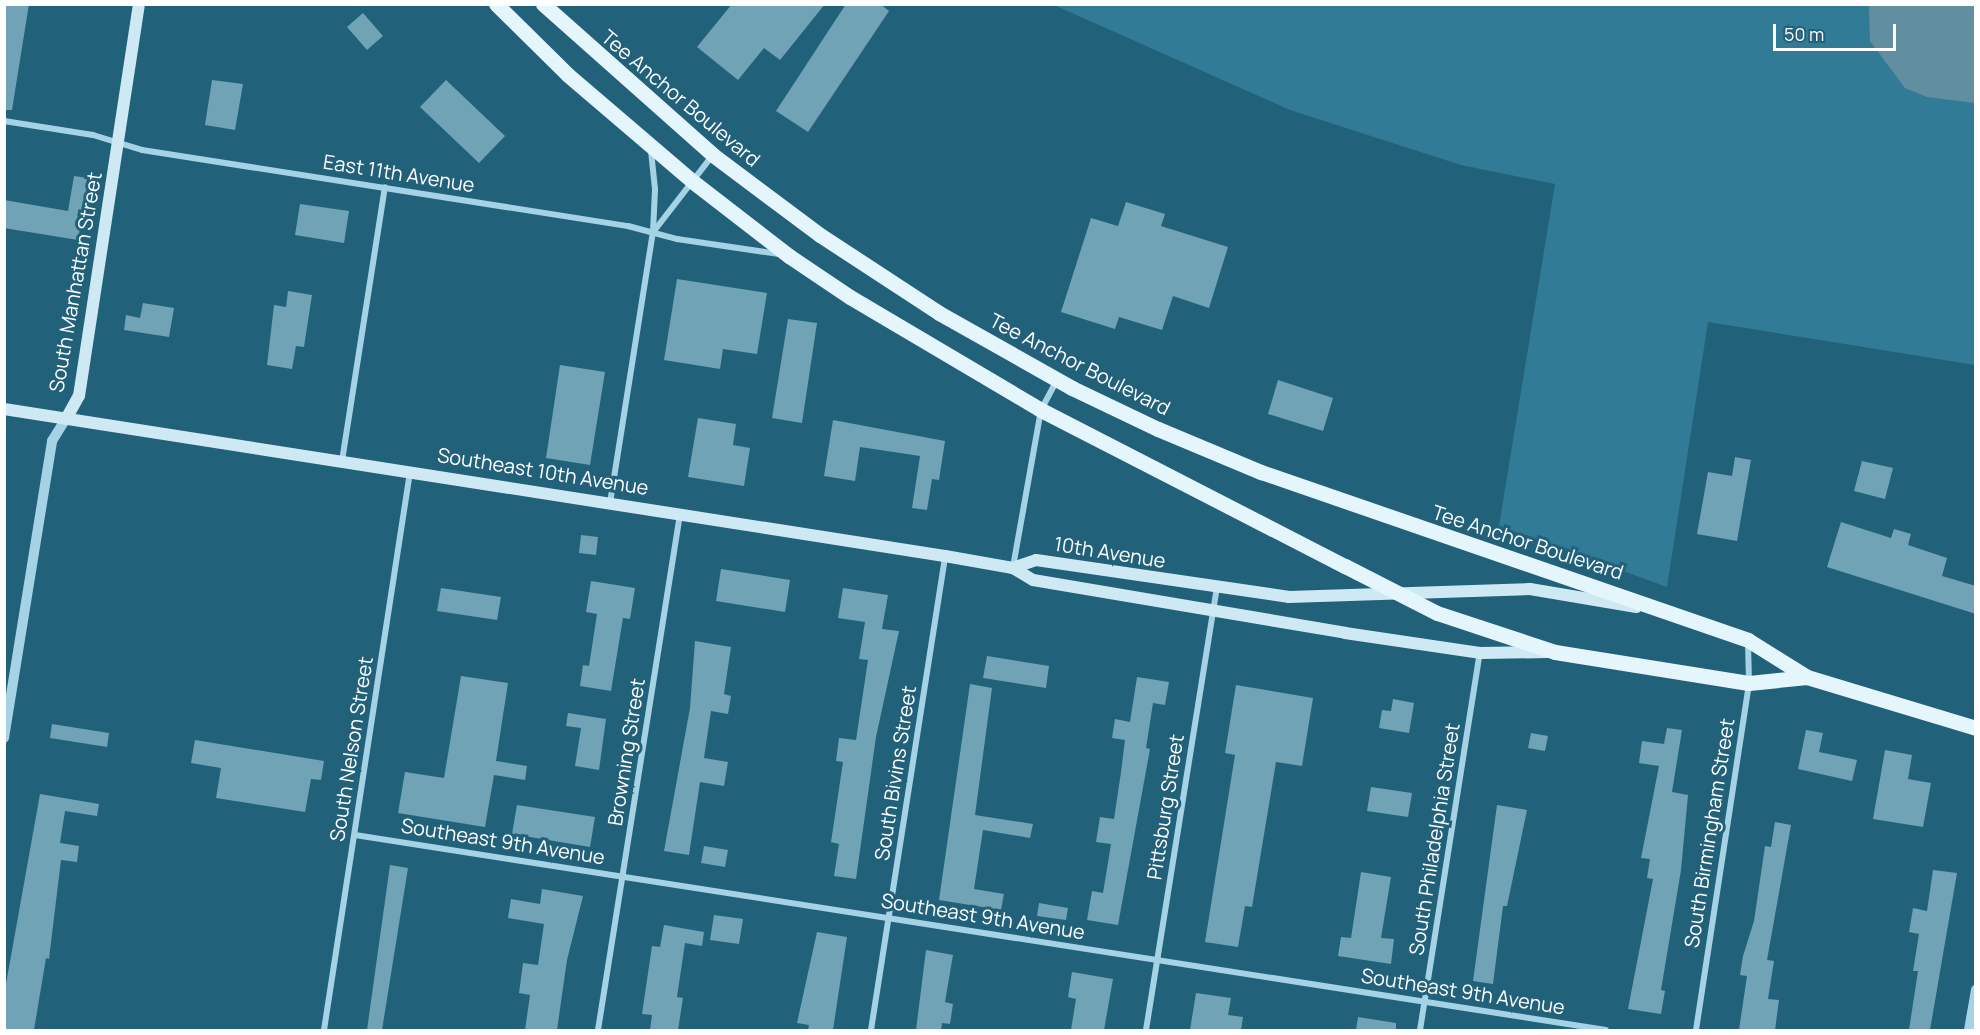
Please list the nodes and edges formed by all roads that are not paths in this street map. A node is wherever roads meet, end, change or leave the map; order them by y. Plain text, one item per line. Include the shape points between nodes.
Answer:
1 (140, 4) edge
2 (496, 4) edge
3 (543, 4) edge
4 (4, 121) edge
5 (118, 142) junction
6 (650, 145) junction
7 (712, 155) junction
8 (692, 181) junction
9 (385, 187) junction
10 (653, 232) junction
11 (789, 256) junction
12 (1057, 379) junction
13 (4, 409) edge
14 (1041, 410) junction
15 (66, 419) junction
16 (342, 461) junction
17 (410, 472) junction
18 (610, 503) junction
19 (680, 514) junction
20 (945, 556) junction
21 (1013, 568) junction
22 (1217, 588) junction
23 (1401, 594) junction
24 (1214, 608) junction
25 (1678, 614) junction
26 (1748, 640) junction
27 (1555, 652) junction
28 (1480, 653) junction
29 (1807, 677) junction
30 (1749, 683) junction
31 (1976, 728) edge
32 (4, 738) edge
33 (355, 835) junction
34 (623, 877) junction
35 (889, 918) junction
36 (1157, 960) junction
37 (1976, 990) edge
38 (1425, 1002) junction
39 (324, 1030) edge
40 (598, 1030) edge
41 (871, 1030) edge
42 (1146, 1030) edge
43 (1420, 1030) edge
44 (1606, 1030) edge
45 (1696, 1030) edge
46 (1970, 1030) edge

1 - 5 main road, South Manhattan Street
2 - 6 main road via 568,75
3 - 7 main road, Tee Anchor Boulevard
4 - 5 street, East 11th Avenue
5 - 9 street, East 11th Avenue via 142,150
5 - 15 main road, South Manhattan Street via 79,396
6 - 8 main road
6 - 10 street via 655,189
7 - 8 street
7 - 12 main road, Tee Anchor Boulevard via 871,269
8 - 10 street
8 - 11 main road
9 - 10 street, East 11th Avenue
9 - 16 street
10 - 11 street, East 11th Avenue
10 - 18 street
11 - 14 main road via 955,362
12 - 14 street
12 - 25 main road, Tee Anchor Boulevard via 1158,429 1288,482
13 - 15 main road
14 - 21 street
14 - 23 main road
15 - 16 main road, Southeast 10th Avenue
15 - 32 street, South Manhattan Street via 52,441
16 - 17 main road, Southeast 10th Avenue
17 - 18 main road, Southeast 10th Avenue
17 - 33 street, South Nelson Street
18 - 19 main road, Southeast 10th Avenue
19 - 20 main road, Southeast 10th Avenue
19 - 34 street, Browning Street
20 - 21 main road, Southeast 10th Avenue
20 - 35 street, South Bivins Street
21 - 22 main road, 10th Avenue via 1036,560
21 - 24 main road, 10th Avenue via 1033,580
22 - 23 main road, 10th Avenue via 1289,597
22 - 24 street, Pittsburg Street
23 - 25 main road, 10th Avenue via 1530,589
23 - 27 main road via 1469,625
24 - 28 main road, 10th Avenue
24 - 36 street, Pittsburg Street
25 - 26 main road
26 - 29 main road
26 - 30 street, South Birmingham Street
27 - 28 main road, 10th Avenue
27 - 30 main road
28 - 38 street, South Philadelphia Street
29 - 30 main road
29 - 31 main road
30 - 45 street, South Birmingham Street
33 - 34 street, Southeast 9th Avenue
33 - 39 street, South Nelson Street
34 - 35 street, Southeast 9th Avenue
34 - 40 street, Browning Street
35 - 36 street, Southeast 9th Avenue
35 - 41 street, South Bivins Street
36 - 38 street, Southeast 9th Avenue
36 - 42 street, Pittsburg Street
37 - 46 street
38 - 43 street, South Philadelphia Street
38 - 44 street, Southeast 9th Avenue

